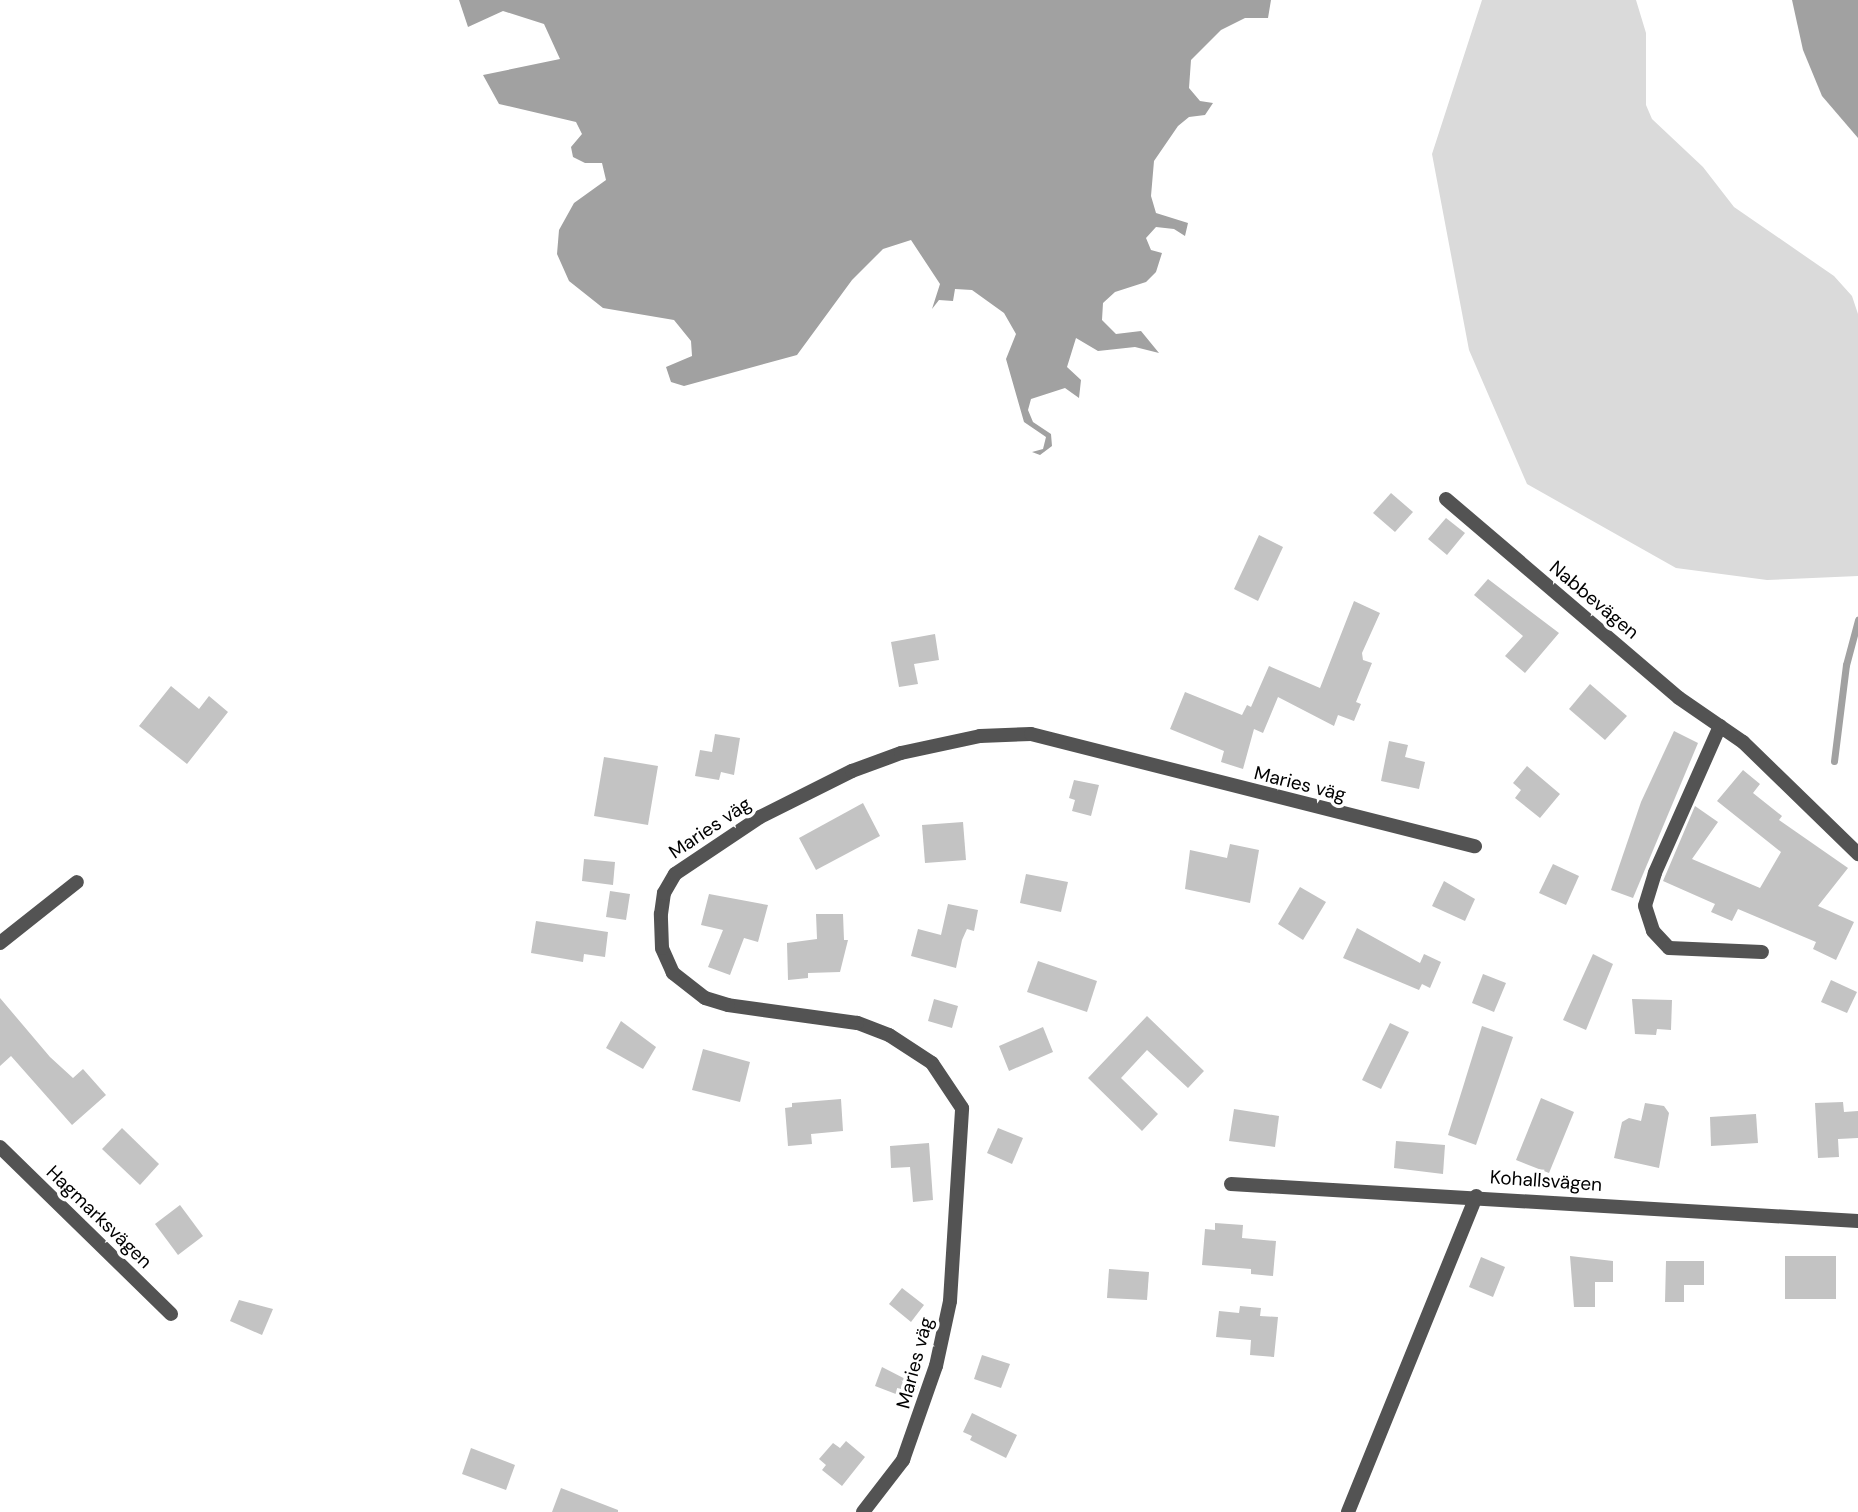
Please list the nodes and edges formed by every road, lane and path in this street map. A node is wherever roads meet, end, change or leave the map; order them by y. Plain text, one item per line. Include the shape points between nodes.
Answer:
1 (1446, 499) dead end
2 (1720, 726) junction
3 (1475, 846) dead end
4 (1858, 854) edge
5 (77, 882) dead end
6 (0, 943) edge
7 (1762, 952) dead end
8 (0, 1146) edge
9 (1231, 1184) dead end
10 (1476, 1196) junction
11 (1858, 1221) edge
12 (171, 1314) dead end
13 (863, 1512) edge
14 (1348, 1512) edge

1 - 2 street, Nabbevägen via 1679,698
2 - 4 street, Nabbevägen via 1743,742
2 - 7 street via 1645,906 1653,931 1668,948
3 - 13 street, Maries väg via 1031,734 980,736 901,753 852,771 760,817 674,874 664,893 661,914 662,948 673,973 705,998 728,1005 857,1023 889,1035 932,1063 962,1108 950,1301 936,1366 903,1460
5 - 6 street
8 - 12 street, Hagmarksvägen
9 - 10 street, Kohallsvägen
10 - 11 street, Kohallsvägen
10 - 14 street

